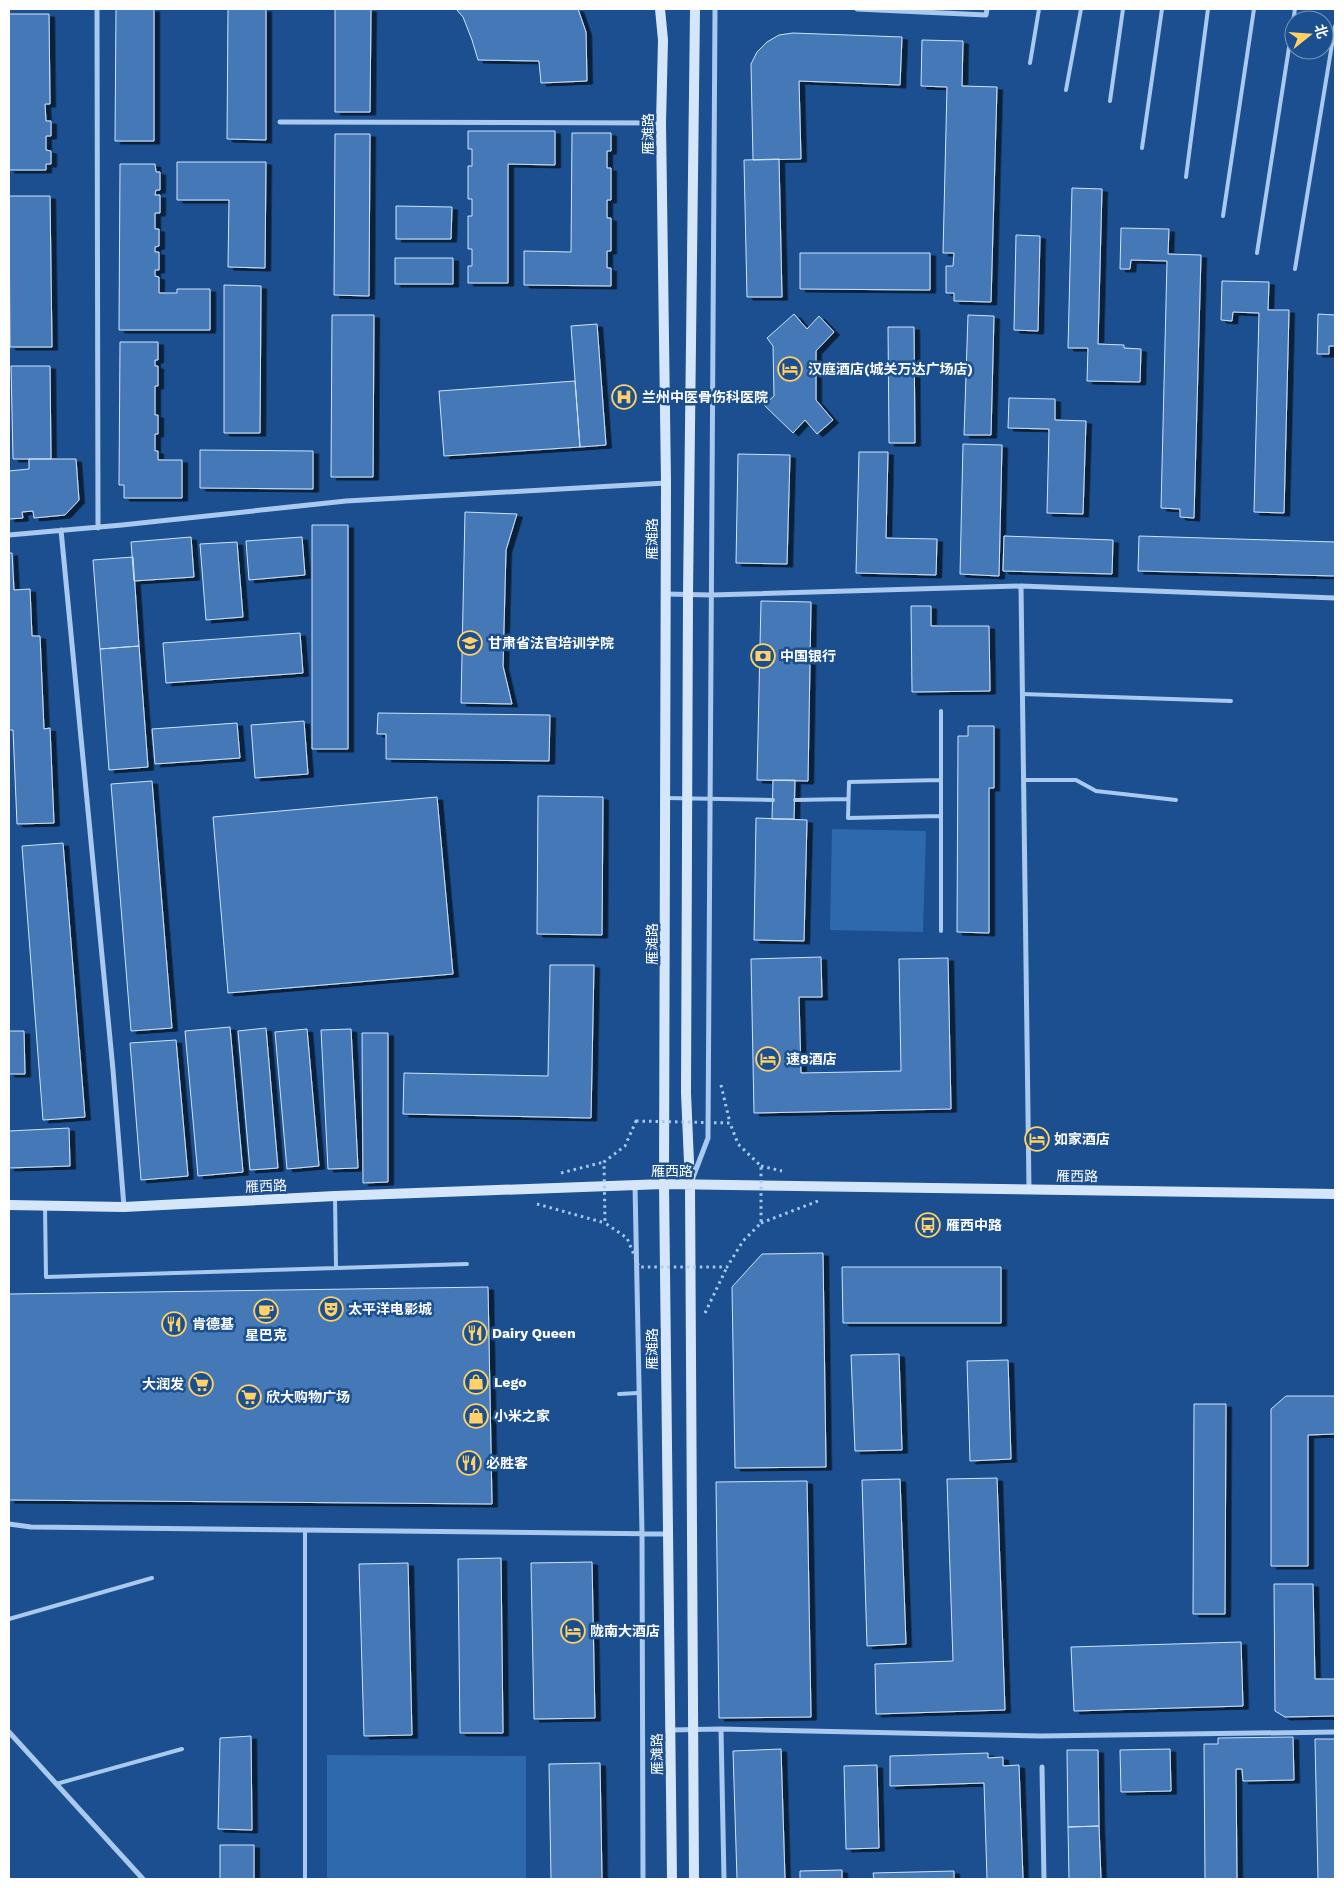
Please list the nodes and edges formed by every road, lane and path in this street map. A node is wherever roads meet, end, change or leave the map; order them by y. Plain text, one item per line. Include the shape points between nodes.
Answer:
1 (97, 9) edge
2 (660, 9) edge
3 (695, 9) edge
4 (715, 9) edge
5 (857, 9) edge
6 (987, 9) edge
7 (1039, 9) edge
8 (1081, 9) edge
9 (1123, 9) edge
10 (1162, 9) edge
11 (1208, 9) edge
12 (1254, 9) edge
13 (1295, 9) edge
14 (1335, 26) edge
15 (1030, 63) dead end
16 (1066, 90) dead end
17 (1110, 101) dead end
18 (280, 122) dead end
19 (661, 123) junction
20 (1142, 148) dead end
21 (1186, 177) dead end
22 (1222, 216) dead end
23 (1257, 253) dead end
24 (1296, 269) dead end
25 (666, 482) junction
26 (98, 528) junction
27 (61, 530) junction
28 (9, 535) edge
29 (1021, 586) junction
30 (666, 594) junction
31 (688, 594) junction
32 (711, 595) junction
33 (1335, 598) edge
34 (1022, 694) junction
35 (1231, 700) dead end
36 (940, 712) dead end
37 (941, 780) junction
38 (1024, 780) junction
39 (666, 798) junction
40 (688, 798) junction
41 (711, 799) junction
42 (848, 799) junction
43 (773, 800) dead end
44 (794, 800) dead end
45 (1176, 800) dead end
46 (941, 816) junction
47 (941, 931) dead end
48 (664, 1184) junction
49 (690, 1185) junction
50 (636, 1186) junction
51 (1028, 1190) junction
52 (1335, 1194) edge
53 (335, 1196) junction
54 (822, 1200) dead end
55 (528, 1201) dead end
56 (9, 1205) edge
57 (45, 1205) junction
58 (124, 1207) junction
59 (605, 1223) junction
60 (761, 1223) junction
61 (467, 1264) dead end
62 (727, 1267) junction
63 (336, 1268) junction
64 (703, 1318) dead end
65 (638, 1393) junction
66 (619, 1394) dead end
67 (9, 1524) edge
68 (305, 1530) junction
69 (642, 1533) junction
70 (667, 1534) junction
71 (152, 1578) dead end
72 (9, 1619) edge
73 (721, 1729) junction
74 (670, 1730) junction
75 (692, 1730) junction
76 (9, 1732) edge
77 (1335, 1732) edge
78 (182, 1749) dead end
79 (1042, 1767) dead end
80 (56, 1784) junction
81 (143, 1879) edge
82 (305, 1879) edge
83 (643, 1879) edge
84 (672, 1879) edge
85 (694, 1879) edge
86 (724, 1879) edge
87 (1044, 1879) edge

1 - 26 street
2 - 19 main road, 雁滩路 via 663,40
3 - 31 main road
4 - 32 street
5 - 6 street via 986,15
7 - 15 lane
8 - 16 lane
9 - 17 lane
10 - 20 lane
11 - 21 lane
12 - 22 lane
13 - 23 lane
14 - 24 lane
18 - 19 street
19 - 25 main road, 雁滩路
25 - 26 street via 346,501
25 - 30 main road, 雁滩路
26 - 27 street
27 - 28 street
27 - 58 street
29 - 32 street
29 - 33 street
29 - 34 street
30 - 31 street
30 - 39 main road, 雁滩路
31 - 32 street
31 - 40 main road
32 - 41 street
34 - 35 lane
34 - 38 street
36 - 37 lane
37 - 42 lane via 849,782
37 - 46 lane
38 - 45 lane via 1076,780 1096,791
38 - 51 street
39 - 40 lane
39 - 48 main road, 雁滩路
40 - 41 lane
40 - 49 main road via 686,1093
41 - 43 lane
41 - 49 street via 708,1138
42 - 44 lane
42 - 46 lane via 848,818
46 - 47 lane
48 - 49 main road, 雁西路
48 - 50 main road, 雁西路
48 - 70 main road, 雁滩路
49 - 51 main road, 雁西路
49 - 75 main road
50 - 53 main road, 雁西路
50 - 65 street, 雁滩路
51 - 52 main road, 雁西路
53 - 58 main road, 雁西路
53 - 63 lane
54 - 60 path
55 - 59 path
56 - 57 main road, 雁西路
57 - 58 main road, 雁西路
57 - 63 lane via 46,1277
59 - 60 path, bridge via 604,1162 625,1146 636,1121 730,1123 738,1144 761,1166
59 - 62 path, bridge via 627,1238 639,1267
60 - 62 path, bridge via 743,1241
61 - 63 lane
62 - 64 path
65 - 66 lane
65 - 69 street, 雁滩路
67 - 68 street via 31,1528
68 - 69 street
68 - 82 lane
69 - 70 street
69 - 83 street, 雁滩路
70 - 74 main road, 雁滩路
71 - 72 lane
73 - 75 street
73 - 77 street via 1040,1736
73 - 86 street
74 - 75 street
74 - 84 main road, 雁滩路
75 - 85 main road
76 - 80 street
78 - 80 lane
79 - 87 street
80 - 81 street

